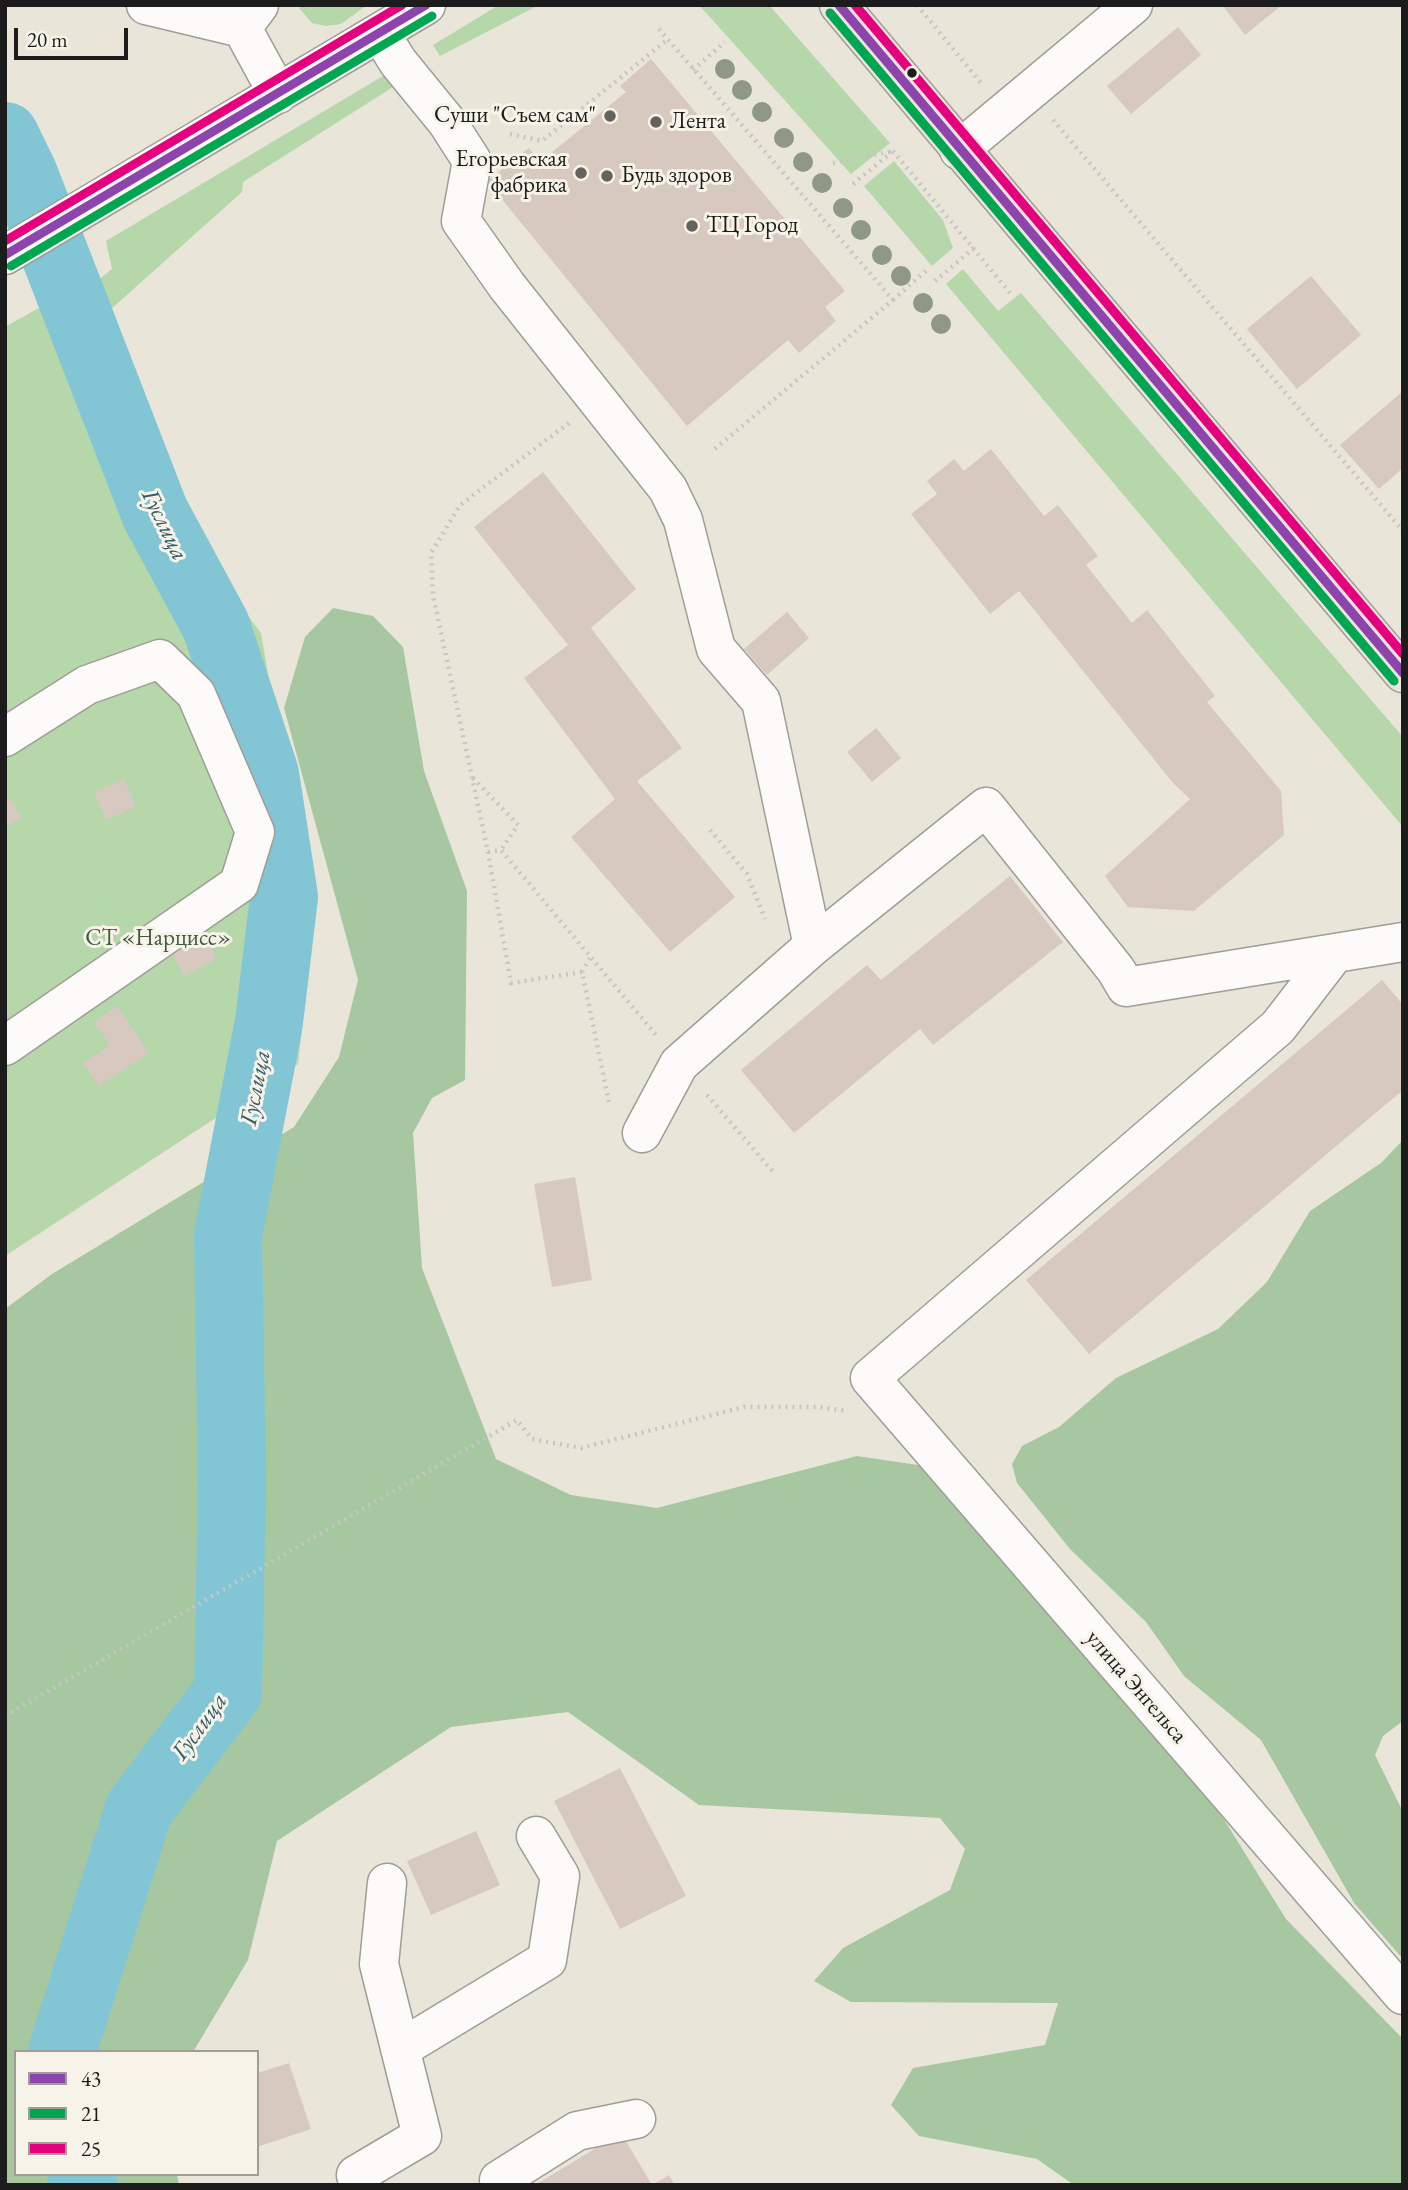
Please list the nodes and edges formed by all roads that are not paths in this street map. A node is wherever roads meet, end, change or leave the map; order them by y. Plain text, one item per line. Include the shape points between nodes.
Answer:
1 (146, 5) edge
2 (839, 5) edge
3 (1133, 5) edge
4 (250, 16) edge
5 (401, 20) edge
6 (278, 94) junction
7 (959, 150) junction
8 (5, 255) edge
9 (1403, 673) edge
10 (5, 737) edge
11 (1403, 942) edge
12 (813, 946) junction
13 (1335, 953) junction
14 (5, 1046) edge
15 (642, 1133) dead end
16 (536, 1836) dead end
17 (387, 1883) dead end
18 (1403, 1995) edge
19 (400, 2049) junction
20 (636, 2119) dead end
21 (359, 2185) edge
22 (500, 2185) edge

1 - 4 street
2 - 7 main road
3 - 7 street
4 - 6 street
5 - 6 street
5 - 12 street via 398,62 472,160 461,221 668,489 683,520 716,649 761,701
6 - 8 street
7 - 9 main road
10 - 14 street via 87,685 160,659 196,694 255,832 239,884
11 - 13 street
12 - 13 street via 986,807 1125,987
12 - 15 street via 680,1064
13 - 18 street, улица Энгельса via 1278,1027 870,1378
16 - 19 street via 560,1877 547,1960
17 - 19 street via 379,1964
19 - 21 street via 422,2136 356,2175
20 - 22 street via 578,2131 499,2180

